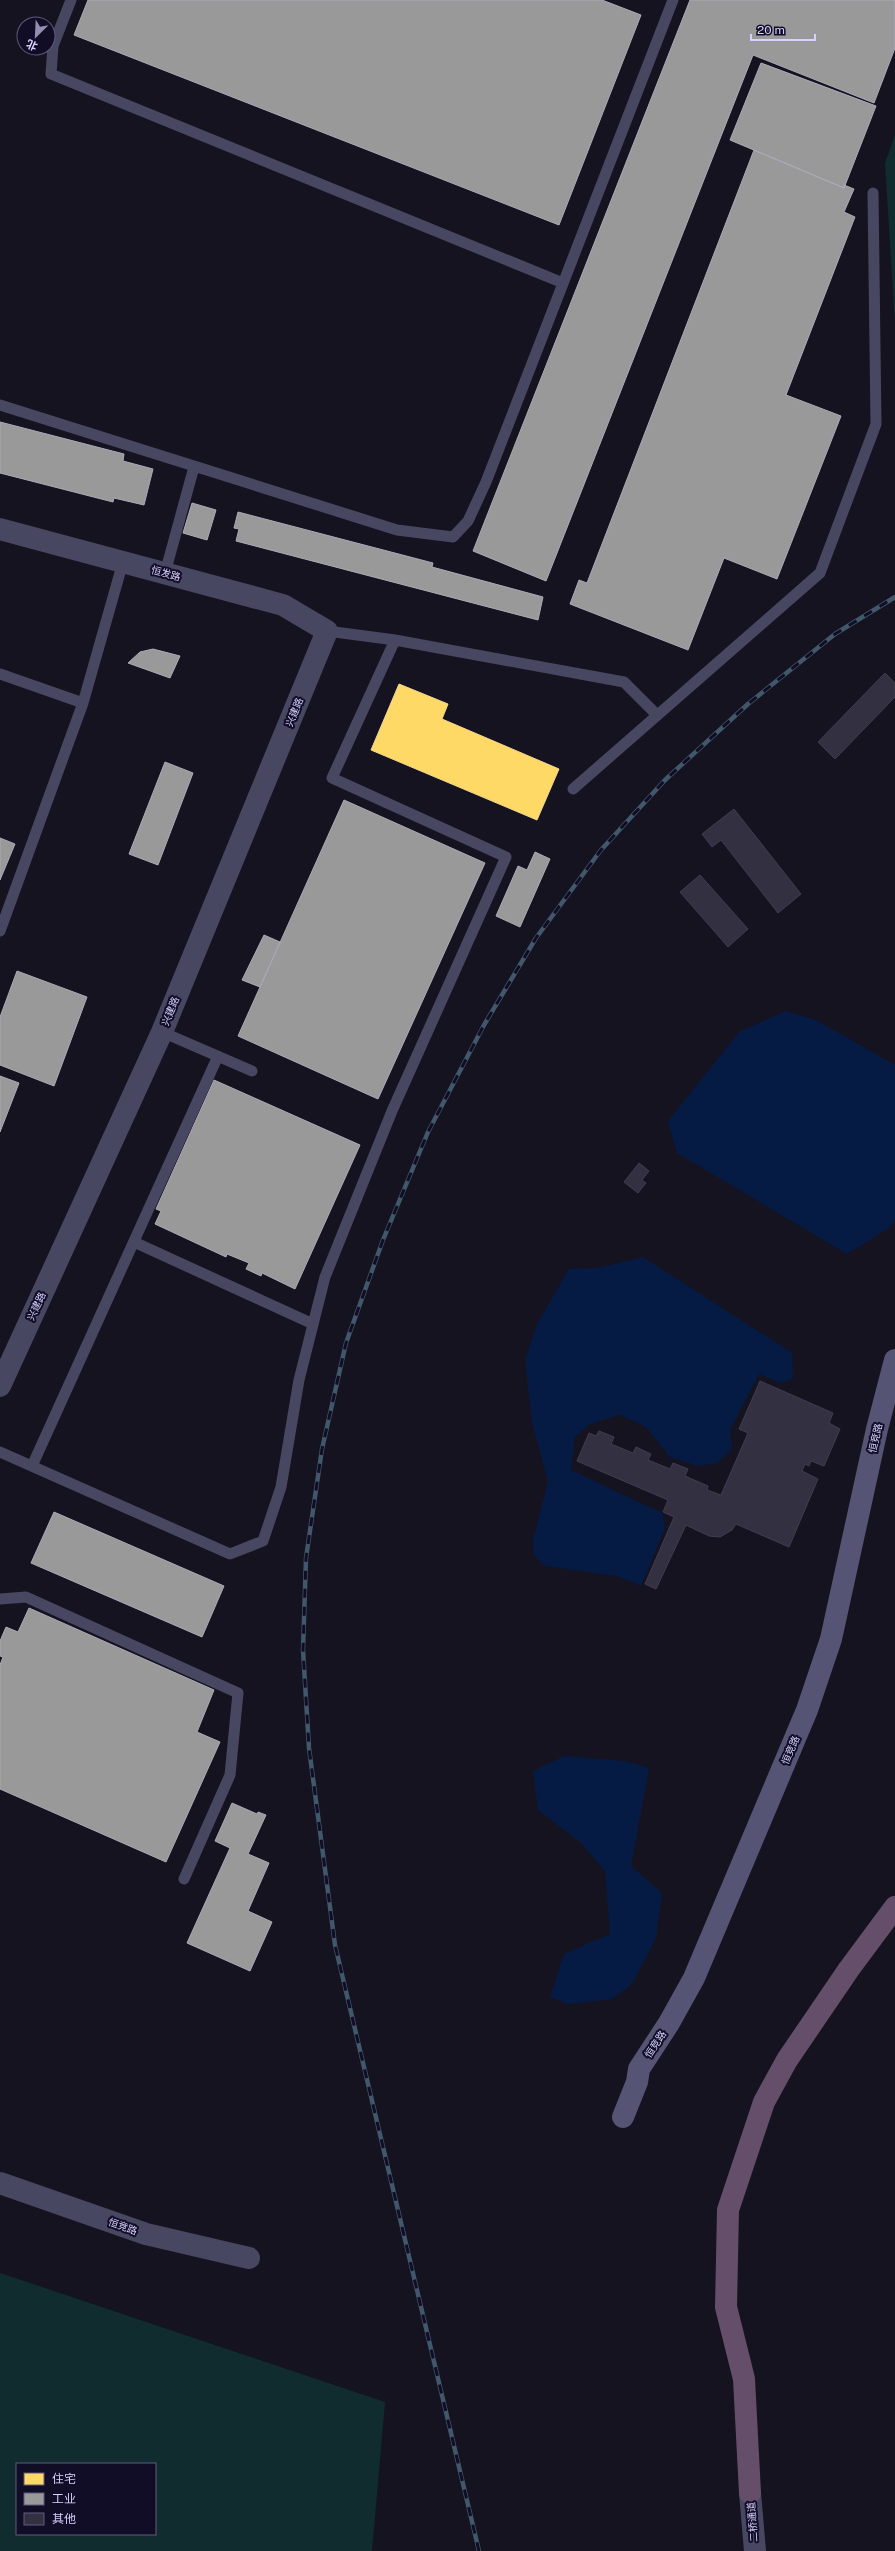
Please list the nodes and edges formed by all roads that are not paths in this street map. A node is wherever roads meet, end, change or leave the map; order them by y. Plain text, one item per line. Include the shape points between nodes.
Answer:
1 (71, 0) edge
2 (673, 0) edge
3 (873, 193) dead end
4 (563, 283) junction
5 (0, 405) edge
6 (194, 467) junction
7 (0, 529) edge
8 (123, 562) junction
9 (165, 573) junction
10 (327, 631) junction
11 (395, 640) junction
12 (0, 674) edge
13 (83, 703) junction
14 (657, 715) junction
15 (572, 788) dead end
16 (1, 926) edge
17 (162, 1032) junction
18 (218, 1056) junction
19 (252, 1071) dead end
20 (134, 1242) junction
21 (313, 1324) junction
22 (895, 1360) edge
23 (0, 1386) edge
24 (0, 1452) edge
25 (32, 1466) junction
26 (0, 1599) edge
27 (184, 1879) dead end
28 (895, 1907) edge
29 (623, 2117) dead end
30 (0, 2183) edge
31 (249, 2258) dead end
32 (750, 2493) joint
33 (755, 2551) edge

1 - 4 lane via 53,46 51,74
2 - 4 lane
3 - 14 lane via 876,424 820,573
4 - 6 lane via 486,482 468,521 453,537 397,530
5 - 6 lane
6 - 9 lane
7 - 8 street, 恒发路
8 - 9 street, 恒发路
8 - 13 lane
9 - 10 street, 恒发路 via 283,605
10 - 11 lane
10 - 17 street, 兴建路
11 - 14 lane via 624,682
11 - 21 lane via 332,778 506,856 392,1111 325,1277
12 - 13 lane
13 - 16 lane
14 - 15 lane
17 - 18 lane
17 - 23 street, 兴建路
18 - 19 lane
18 - 20 lane
20 - 21 lane
20 - 25 lane
21 - 25 lane via 299,1380 281,1487 262,1541 230,1554
22 - 29 main road, 恒竞路 via 877,1428 831,1639 807,1710 694,1978 639,2069 637,2082
24 - 25 lane
26 - 27 lane via 26,1597 238,1693 230,1775
28 - 32 highway via 787,2060 764,2102 728,2210 726,2306 744,2378
30 - 31 street, 恒竞路 via 146,2234
32 - 33 street, 二桥通道

